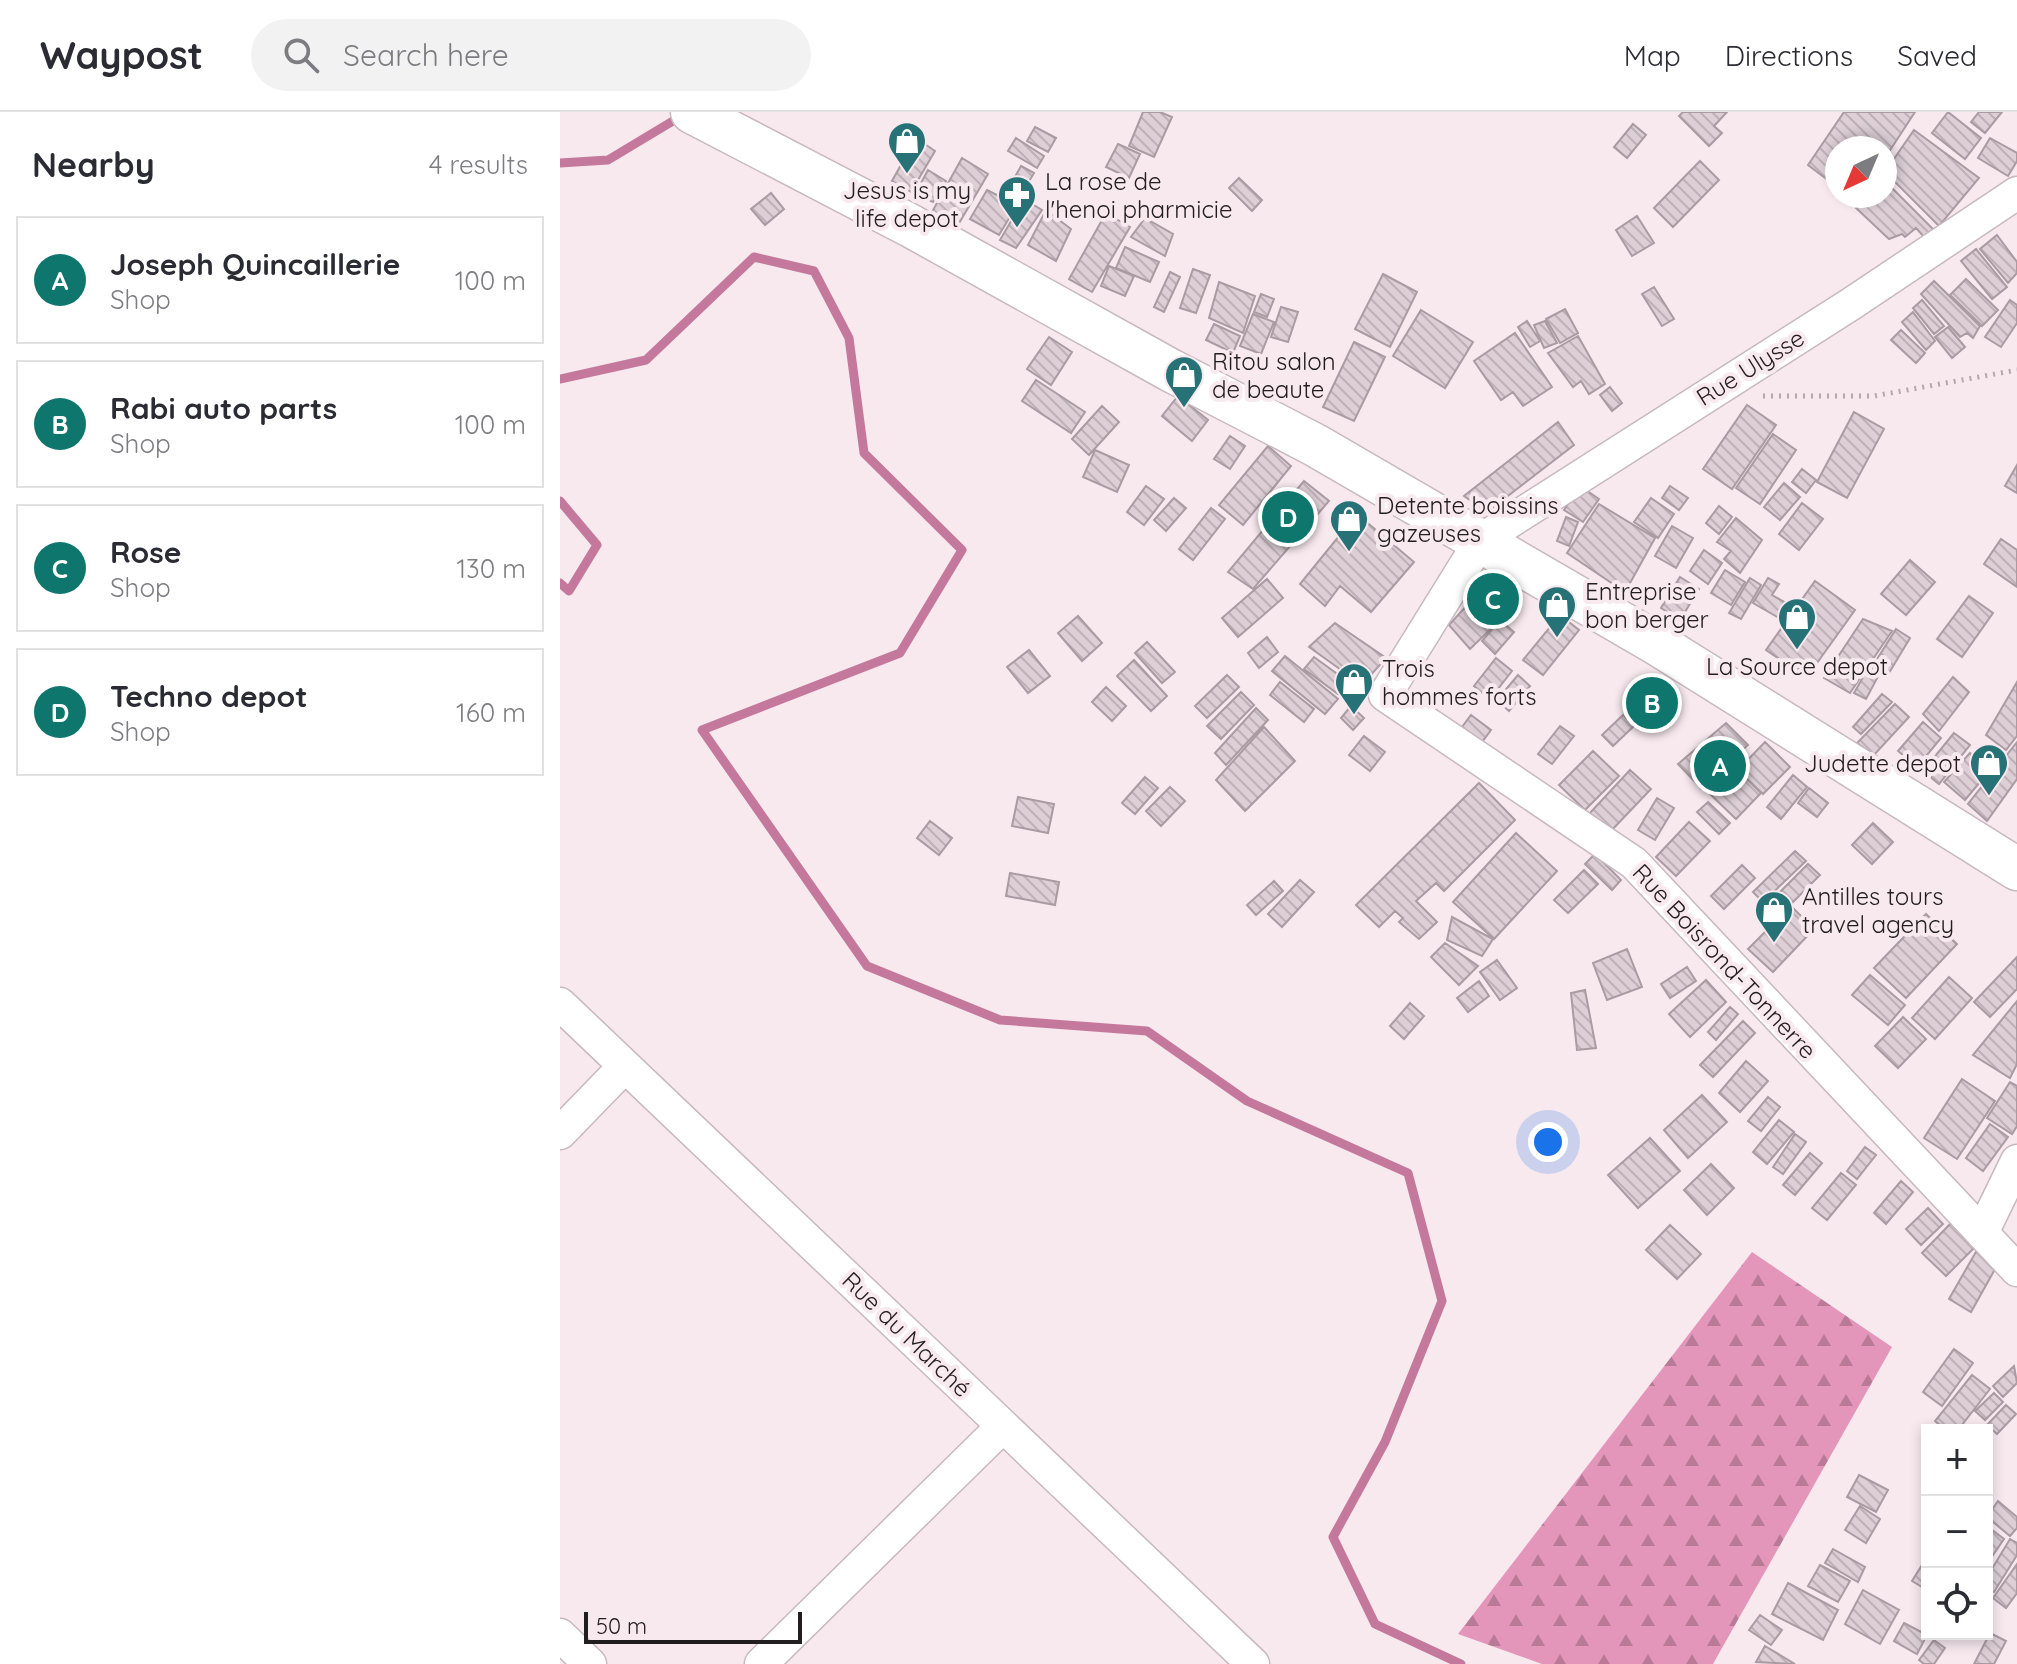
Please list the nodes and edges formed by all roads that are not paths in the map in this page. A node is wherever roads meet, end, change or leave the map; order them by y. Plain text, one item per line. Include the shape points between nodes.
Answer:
1 (705, 118) edge
2 (2017, 193) edge
3 (1481, 540) junction
4 (2017, 869) edge
5 (560, 1004) edge
6 (625, 1066) junction
7 (560, 1133) edge
8 (2017, 1161) edge
9 (1982, 1233) junction
10 (2017, 1270) edge
11 (1003, 1426) junction
12 (560, 1635) edge
13 (590, 1664) edge
14 (761, 1664) edge
15 (1253, 1664) edge

1 - 3 main road via 1315,445
2 - 3 street, Rue Ulysse
3 - 4 main road
3 - 9 street, Rue Boisrond-Tonnerre via 1387,687 1389,701 1634,863
5 - 6 street, Rue du Marché
6 - 7 street
6 - 11 street, Rue du Marché
8 - 9 street
9 - 10 street, Rue Boisrond-Tonnerre
11 - 14 street
11 - 15 street, Rue du Marché
12 - 13 street

